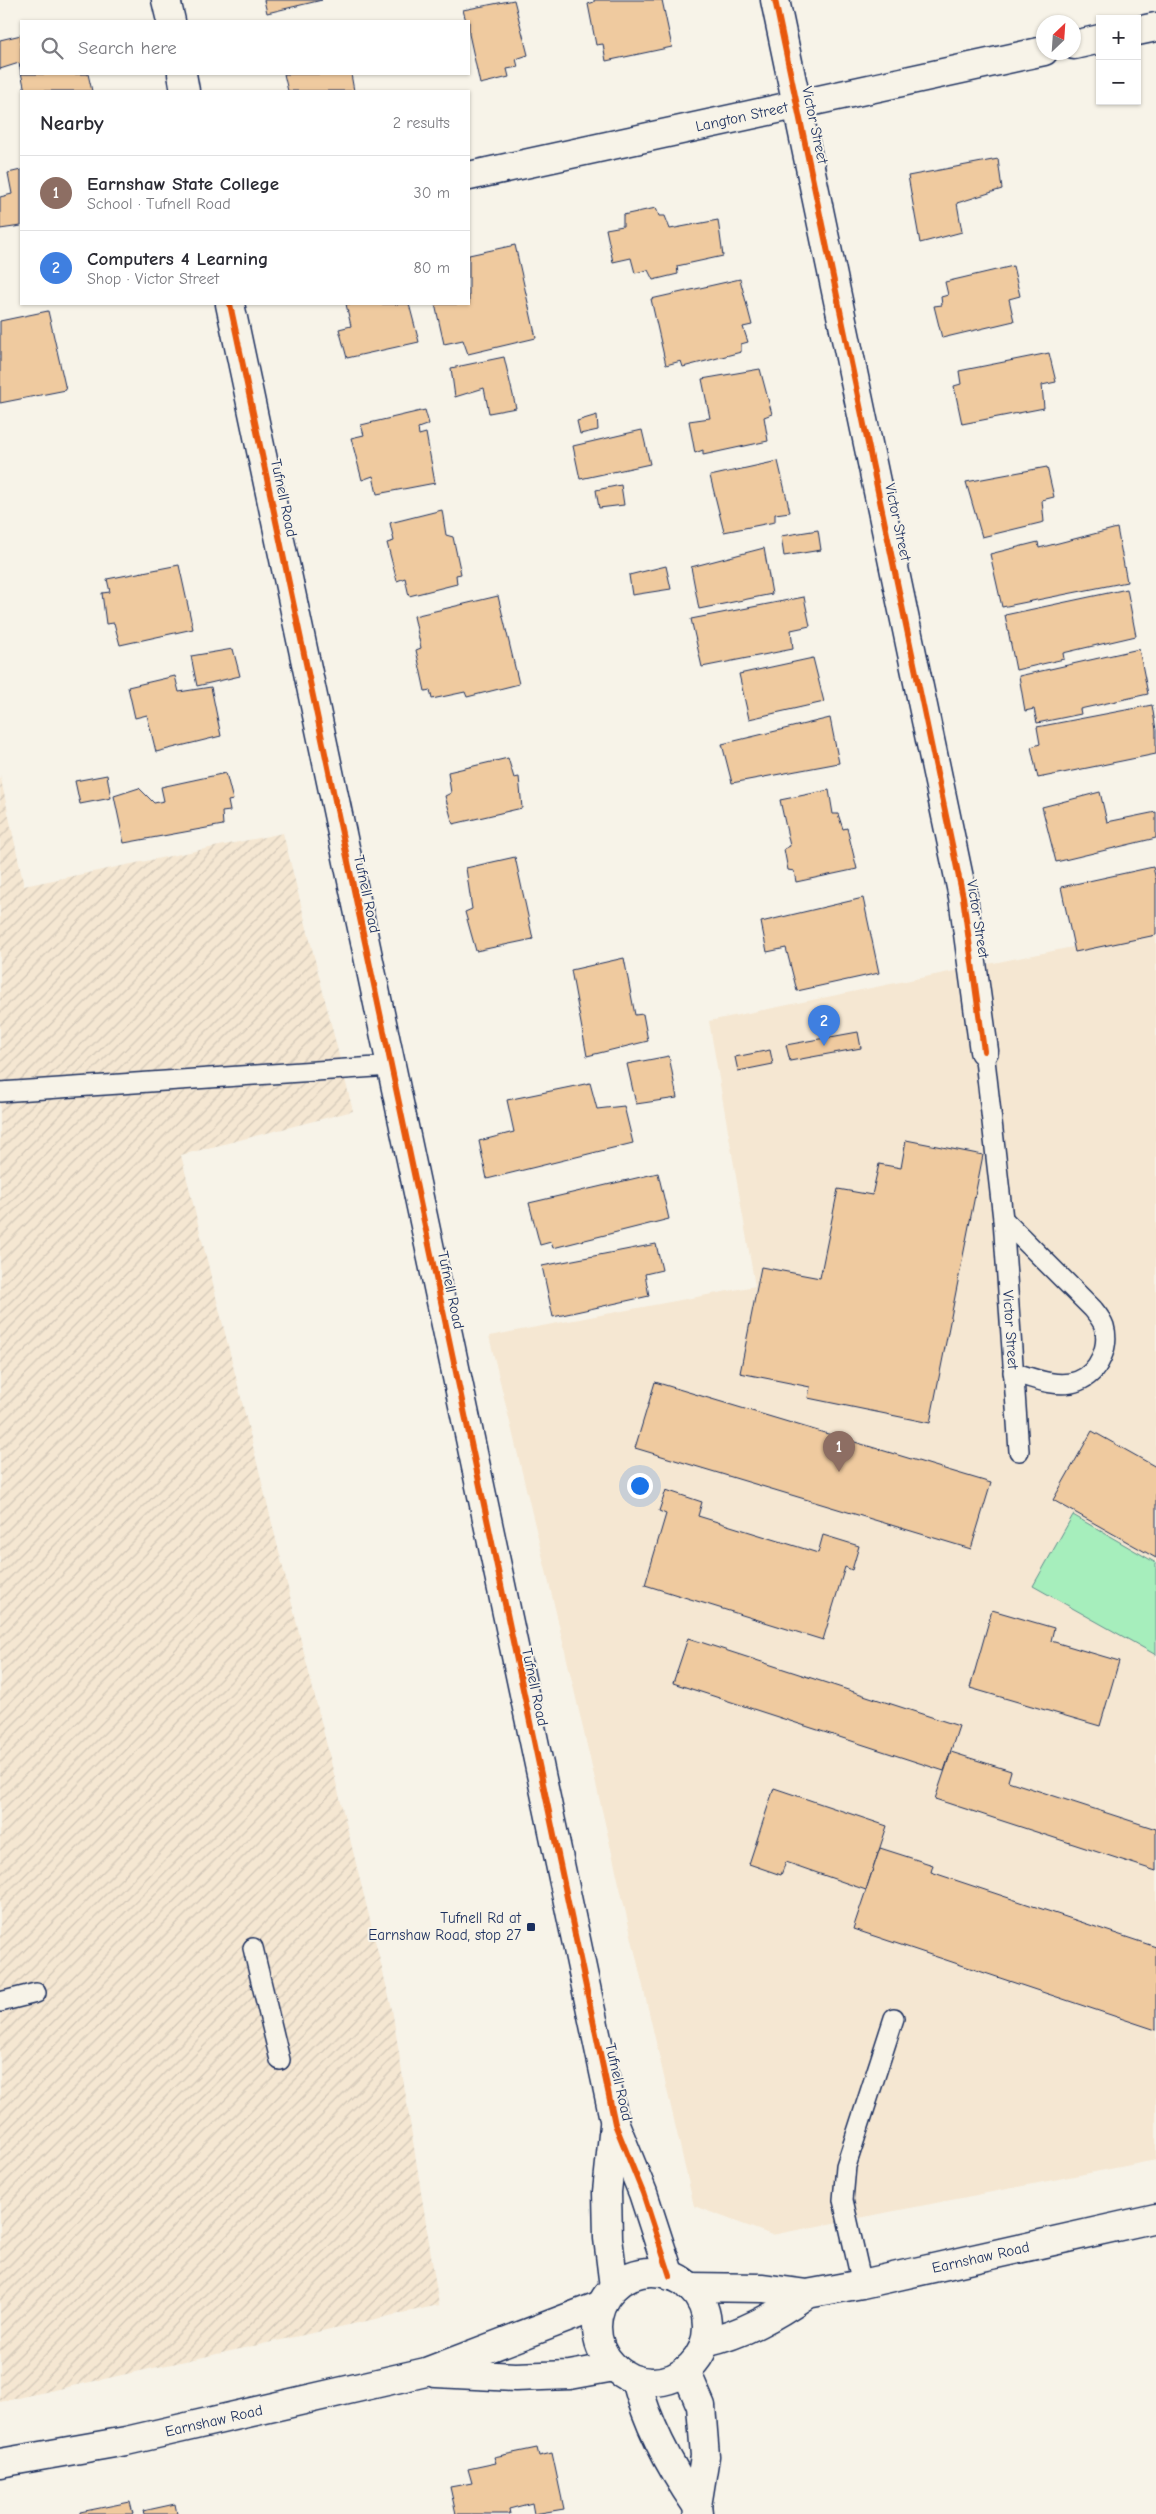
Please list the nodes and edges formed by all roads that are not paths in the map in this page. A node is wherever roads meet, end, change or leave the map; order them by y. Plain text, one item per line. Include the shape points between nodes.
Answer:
1 (166, 0) edge
2 (775, 0) edge
3 (171, 20) edge
4 (1156, 27) edge
5 (1141, 30) edge
6 (1096, 40) edge
7 (1081, 43) edge
8 (1036, 53) edge
9 (182, 75) edge
10 (186, 90) edge
11 (797, 104) junction
12 (470, 176) edge
13 (230, 305) edge
14 (984, 1051) joint
15 (391, 1066) junction
16 (0, 1092) edge
17 (1003, 1219) junction
18 (1013, 1372) junction
19 (1019, 1451) dead end
20 (253, 1948) dead end
21 (36, 1993) dead end
22 (0, 2002) edge
23 (894, 2018) dead end
24 (280, 2060) dead end
25 (615, 2124) junction
26 (1156, 2218) edge
27 (680, 2281) junction
28 (862, 2284) junction
29 (806, 2294) junction
30 (608, 2296) junction
31 (705, 2343) junction
32 (686, 2371) junction
33 (426, 2372) junction
34 (625, 2374) junction
35 (0, 2463) edge
36 (697, 2510) edge

1 - 3 street
2 - 11 street, Victor Street
4 - 5 street
6 - 7 street
8 - 11 street, Langton Street
9 - 10 street
11 - 12 street, Langton Street
11 - 14 street, Victor Street via 963,897
13 - 15 street, Tufnell Road
14 - 17 lane, Victor Street
15 - 16 lane
15 - 25 street, Tufnell Road
17 - 18 lane, Victor Street
17 - 18 lane via 1093,1309 1103,1324 1106,1338 1098,1363 1078,1381 1045,1382
18 - 19 lane, Victor Street
20 - 24 lane
21 - 22 lane
23 - 28 lane via 846,2166 843,2200
25 - 27 street, Tufnell Road
25 - 30 street, Tufnell Road via 607,2192
26 - 28 street, Earnshaw Road
27 - 29 street, Earnshaw Road
27 - 30 street via 656,2272 640,2273 626,2278
27 - 31 street via 699,2298 705,2313
28 - 29 street, Earnshaw Road
29 - 31 street, Earnshaw Road via 772,2318 730,2337
30 - 33 street, Earnshaw Road
30 - 34 street via 598,2321 598,2338 604,2354
31 - 32 street via 698,2358
32 - 34 street via 671,2379 654,2382
32 - 36 street via 701,2406 705,2456
33 - 34 street, Earnshaw Road via 515,2377
33 - 35 street, Earnshaw Road via 126,2441
34 - 36 street via 667,2462

